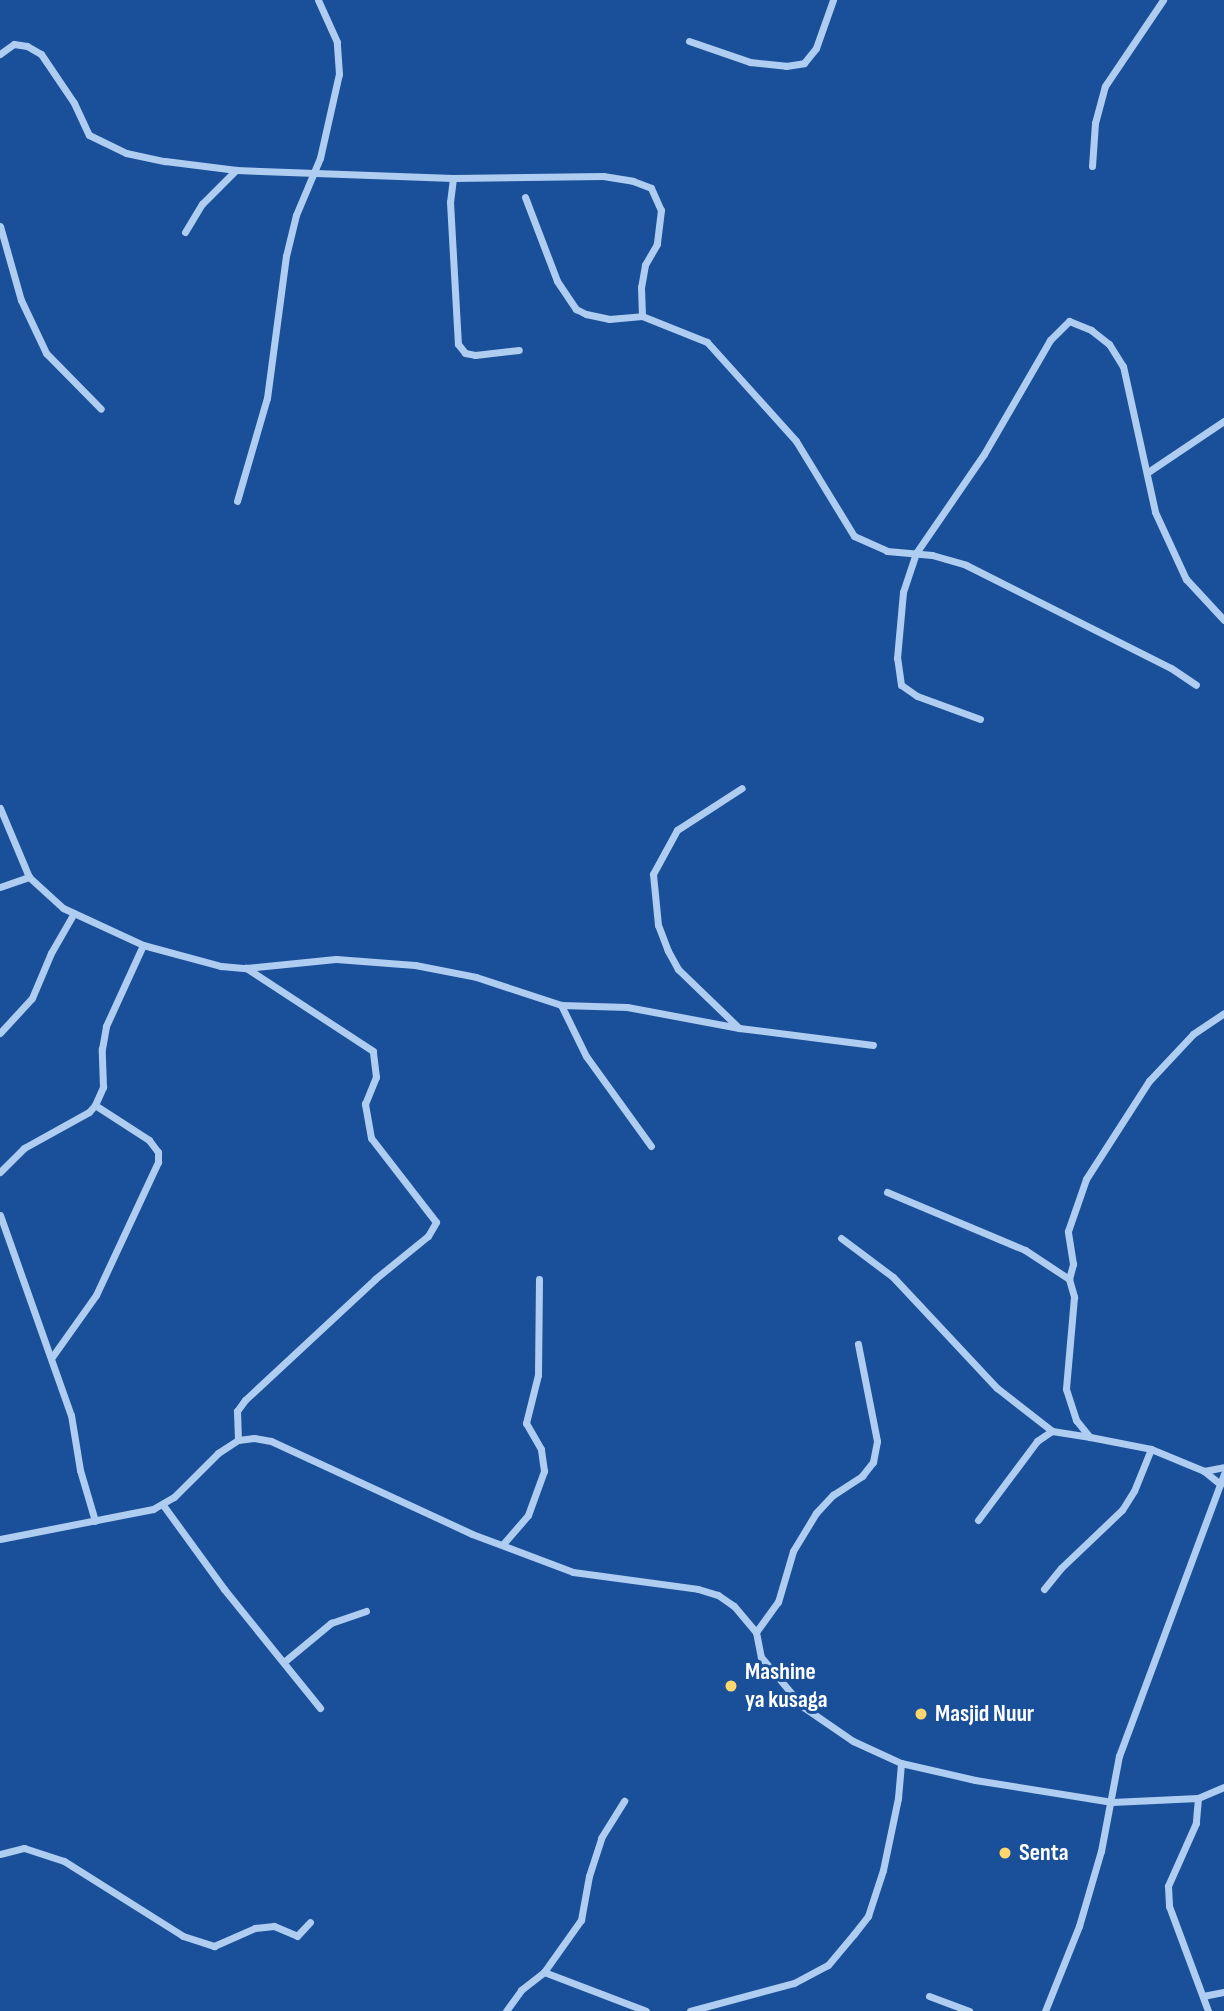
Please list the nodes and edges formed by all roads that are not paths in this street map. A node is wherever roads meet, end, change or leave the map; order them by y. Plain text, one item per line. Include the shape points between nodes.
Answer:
1 (318, 0) edge
2 (833, 0) edge
3 (1163, 0) edge
4 (689, 41) dead end
5 (0, 54) edge
6 (1092, 166) dead end
7 (236, 170) junction
8 (315, 173) junction
9 (453, 178) junction
10 (525, 197) dead end
11 (0, 226) edge
12 (185, 232) dead end
13 (642, 316) junction
14 (519, 350) dead end
15 (100, 409) dead end
16 (1224, 421) edge
17 (1148, 472) junction
18 (237, 501) dead end
19 (916, 554) junction
20 (1224, 620) edge
21 (1196, 685) dead end
22 (980, 719) dead end
23 (742, 788) dead end
24 (0, 808) edge
25 (29, 877) junction
26 (0, 887) edge
27 (74, 913) junction
28 (143, 946) junction
29 (246, 968) junction
30 (561, 1005) junction
31 (1224, 1013) edge
32 (739, 1028) junction
33 (0, 1033) edge
34 (873, 1045) dead end
35 (95, 1105) junction
36 (651, 1146) dead end
37 (0, 1172) edge
38 (887, 1192) dead end
39 (0, 1214) edge
40 (3, 1235) edge
41 (841, 1238) dead end
42 (539, 1279) dead end
43 (1069, 1279) junction
44 (858, 1344) dead end
45 (52, 1357) junction
46 (1052, 1431) junction
47 (1090, 1437) junction
48 (238, 1440) junction
49 (1151, 1449) junction
50 (1224, 1467) edge
51 (1204, 1471) junction
52 (1224, 1474) edge
53 (1220, 1484) junction
54 (163, 1505) junction
55 (978, 1520) dead end
56 (95, 1521) junction
57 (0, 1539) edge
58 (503, 1544) junction
59 (1044, 1589) dead end
60 (366, 1611) dead end
61 (756, 1632) junction
62 (285, 1661) junction
63 (320, 1709) dead end
64 (901, 1763) junction
65 (1224, 1787) edge
66 (1198, 1798) junction
67 (624, 1801) dead end
68 (1112, 1802) junction
69 (0, 1854) edge
70 (310, 1922) dead end
71 (544, 1972) junction
72 (1224, 1992) edge
73 (929, 1996) dead end
74 (1203, 1996) junction
75 (506, 2011) edge
76 (646, 2011) edge
77 (690, 2011) edge
78 (969, 2011) edge
79 (1045, 2011) edge
80 (1208, 2011) edge

1 - 8 street via 337,42 339,74
2 - 4 street via 816,48 804,63 750,62
3 - 6 street via 1105,86 1095,123
5 - 7 street via 14,44 41,54 89,135 105,143 126,153
7 - 8 street
7 - 12 street via 202,204
8 - 9 street
8 - 18 street via 296,215 286,256 267,398
9 - 13 street via 603,176 651,188 661,211 657,244 645,265
9 - 14 street via 450,202 458,344 465,353 475,355
10 - 13 street via 557,281 576,309 597,317
11 - 15 street via 21,300 46,353
13 - 19 street via 707,342 801,447 854,536 887,551
16 - 17 street
17 - 19 street via 1123,366 1109,344 1069,321 1050,340 984,454
17 - 20 street via 1155,512 1176,561 1194,589
19 - 21 street via 966,565 1171,668
19 - 22 street via 899,615 899,681 918,695
23 - 32 street via 677,830 653,874 658,925 678,969
24 - 25 street
25 - 26 street
25 - 27 street
27 - 28 street
27 - 33 street via 32,998
28 - 29 street
28 - 35 street via 106,1026 103,1087
29 - 30 street via 336,959 415,965 476,978
29 - 48 street via 373,1051 376,1077 365,1104 371,1138 436,1222 428,1236 245,1400 237,1411
30 - 32 street via 627,1007
30 - 36 street via 586,1056
31 - 43 street via 1193,1034 1149,1081 1086,1179 1068,1231 1073,1264
32 - 34 street
35 - 37 street via 24,1148
35 - 45 street via 149,1140 158,1162 96,1295
38 - 43 street via 1025,1250
39 - 40 street
40 - 45 street
41 - 46 street via 893,1277 997,1388
42 - 58 street via 538,1364 526,1423 541,1449 544,1471 528,1515
43 - 47 street via 1074,1297 1066,1389 1076,1420
44 - 61 street via 877,1441 873,1462 816,1513 793,1551 778,1602
45 - 56 street via 71,1415
46 - 47 street
46 - 55 street via 1033,1444
47 - 49 street
48 - 54 street
48 - 58 street via 271,1441
49 - 51 street
49 - 59 street via 1122,1510
50 - 51 street
51 - 53 street
52 - 53 street
53 - 68 street via 1119,1756
54 - 56 street
54 - 62 street via 224,1589
56 - 57 street
58 - 61 street via 589,1576 718,1595
60 - 62 street via 331,1623
61 - 64 street via 761,1657 802,1706 853,1741
62 - 63 street
64 - 68 street
64 - 77 street via 886,1858 867,1916 828,1965 773,1991
65 - 66 street
66 - 68 street
66 - 74 street via 1196,1823 1168,1886 1168,1906
67 - 71 street via 601,1838 581,1920
68 - 79 street via 1079,1926
69 - 70 street via 24,1848 64,1861 183,1936 214,1946 255,1928 274,1926 297,1936
71 - 75 street via 521,1990
71 - 76 street
72 - 74 street
73 - 78 street
74 - 80 street

